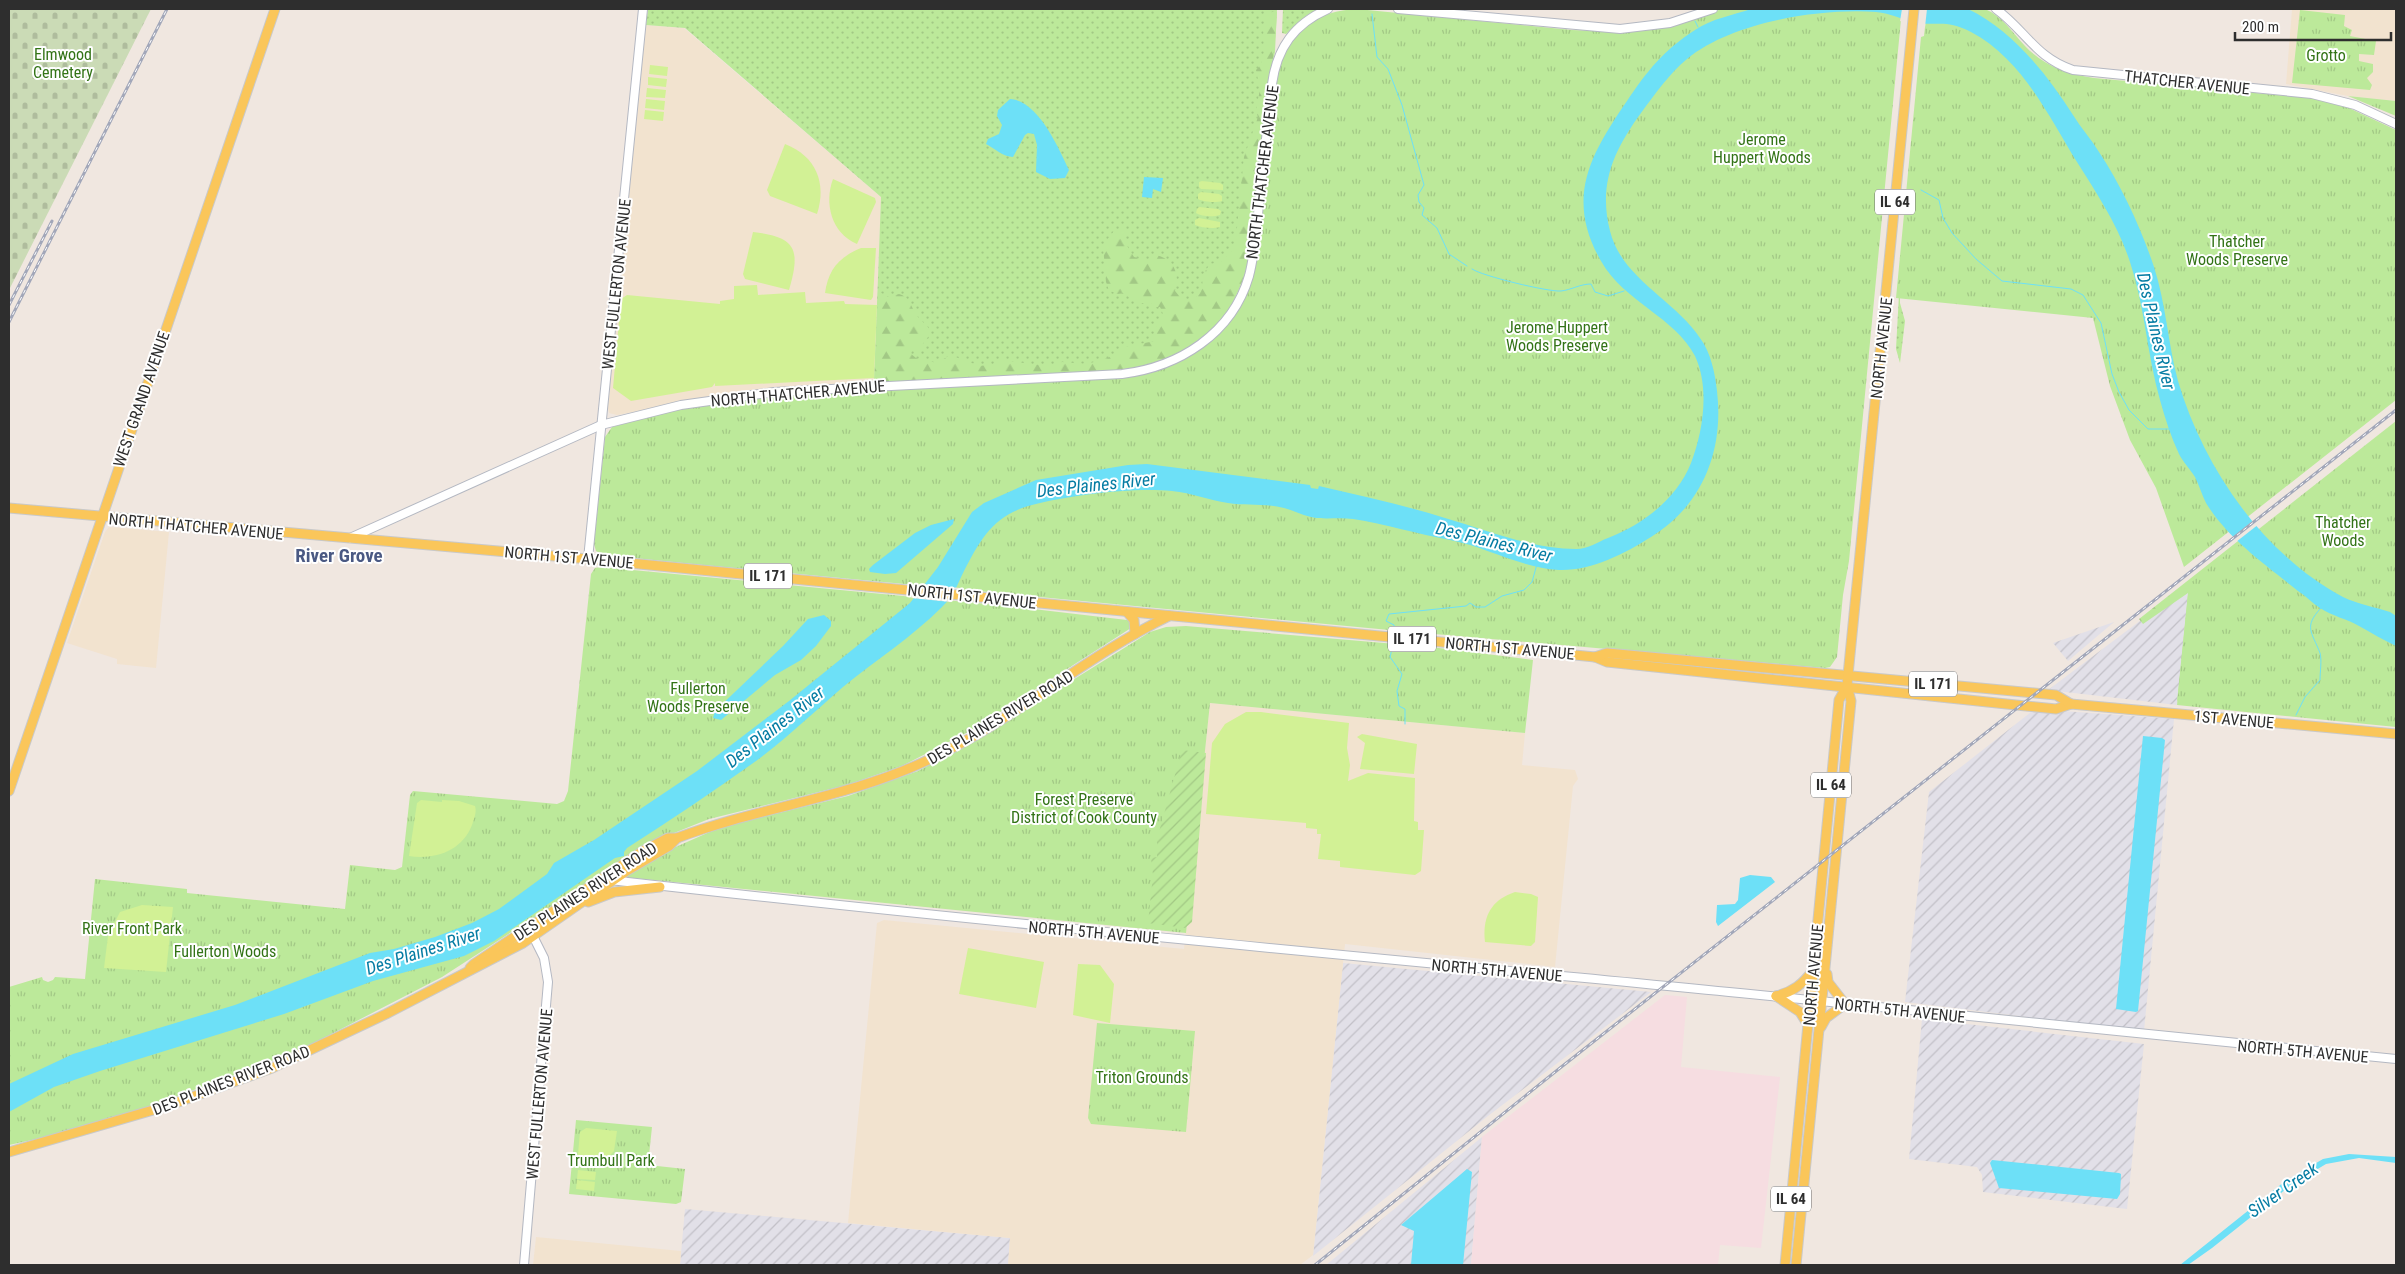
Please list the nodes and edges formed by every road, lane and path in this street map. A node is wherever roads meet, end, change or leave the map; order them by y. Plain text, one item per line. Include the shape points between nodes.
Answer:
1 (275, 9) edge
2 (643, 9) edge
3 (1328, 9) edge
4 (1398, 9) edge
5 (1713, 9) edge
6 (1914, 9) edge
7 (1996, 9) edge
8 (2396, 124) edge
9 (601, 425) junction
10 (9, 508) edge
11 (102, 518) junction
12 (349, 538) junction
13 (588, 559) junction
14 (1127, 612) junction
15 (1169, 616) junction
16 (1135, 634) junction
17 (1595, 657) junction
18 (1848, 674) junction
19 (1846, 686) junction
20 (2071, 704) junction
21 (2396, 734) edge
22 (9, 790) edge
23 (677, 838) junction
24 (598, 879) junction
25 (612, 881) junction
26 (660, 887) junction
27 (574, 908) junction
28 (528, 927) junction
29 (533, 936) junction
30 (1826, 959) junction
31 (470, 968) junction
32 (1814, 968) junction
33 (1776, 996) junction
34 (1811, 1000) junction
35 (1822, 1001) junction
36 (1845, 1004) junction
37 (1808, 1028) junction
38 (1819, 1034) junction
39 (2396, 1059) edge
40 (9, 1152) edge
41 (524, 1265) edge
42 (1785, 1265) edge
43 (1796, 1265) edge

1 - 11 main road, WEST GRAND AVENUE
2 - 9 street, WEST FULLERTON AVENUE
3 - 9 street, NORTH THATCHER AVENUE via 1296,28 1277,60 1255,247 1243,292 1220,327 1179,358 1154,368 1122,374 756,393 681,405
4 - 5 street via 1620,29 1670,23
6 - 18 main road, NORTH AVENUE / IL 64
7 - 8 street, THATCHER AVENUE via 2036,50 2073,70 2312,94 2355,105
9 - 12 street, NORTH THATCHER AVENUE
9 - 13 street, WEST FULLERTON AVENUE
10 - 11 main road, NORTH THATCHER AVENUE / IL 171
11 - 12 main road, NORTH THATCHER AVENUE / IL 171
11 - 22 main road, WEST GRAND AVENUE
12 - 13 main road, NORTH 1ST AVENUE / IL 171
13 - 14 main road, NORTH 1ST AVENUE / IL 171
14 - 15 main road, NORTH 1ST AVENUE / IL 171
14 - 16 main road via 1134,620
15 - 16 main road, DES PLAINES RIVER ROAD
15 - 17 main road, NORTH 1ST AVENUE / IL 171
16 - 23 main road, DES PLAINES RIVER ROAD via 964,742 905,771 864,786 760,811
17 - 18 main road, NORTH 1ST AVENUE / IL 171 via 1607,653
17 - 19 main road, NORTH 1ST AVENUE / IL 171 via 1607,662
18 - 19 main road, NORTH AVENUE / IL 64
18 - 20 main road, 1ST AVENUE / IL 171 via 2056,695
19 - 20 main road, 1ST AVENUE / IL 171 via 2037,707 2056,708
19 - 30 main road, NORTH AVENUE / IL 64 via 1851,701
19 - 32 main road, NORTH AVENUE / IL 64 via 1840,700
20 - 21 main road, 1ST AVENUE / IL 171
23 - 24 main road, DES PLAINES RIVER ROAD via 668,838
23 - 25 main road, DES PLAINES RIVER ROAD
24 - 25 street, NORTH 5TH AVENUE
24 - 28 main road, DES PLAINES RIVER ROAD
25 - 26 street, NORTH 5TH AVENUE
25 - 27 main road, DES PLAINES RIVER ROAD
26 - 27 main road via 614,892
26 - 33 street, NORTH 5TH AVENUE via 939,917
27 - 29 main road, DES PLAINES RIVER ROAD
28 - 29 street, WEST FULLERTON AVENUE
28 - 31 main road, DES PLAINES RIVER ROAD
29 - 31 main road, DES PLAINES RIVER ROAD via 476,968
29 - 41 street, WEST FULLERTON AVENUE via 544,958 548,982
30 - 35 main road, NORTH AVENUE / IL 64
30 - 36 main road via 1828,982
31 - 40 main road, DES PLAINES RIVER ROAD via 386,1014 272,1068 167,1106
32 - 33 main road via 1800,986
32 - 34 main road, NORTH AVENUE / IL 64
33 - 34 street, NORTH 5TH AVENUE
33 - 37 main road via 1800,1012
34 - 35 street, NORTH 5TH AVENUE
34 - 37 main road, NORTH AVENUE / IL 64
35 - 36 street, NORTH 5TH AVENUE
35 - 38 main road, NORTH AVENUE / IL 64
36 - 38 main road via 1826,1018
36 - 39 street, NORTH 5TH AVENUE
37 - 42 main road, NORTH AVENUE / IL 64
38 - 43 main road, NORTH AVENUE / IL 64

